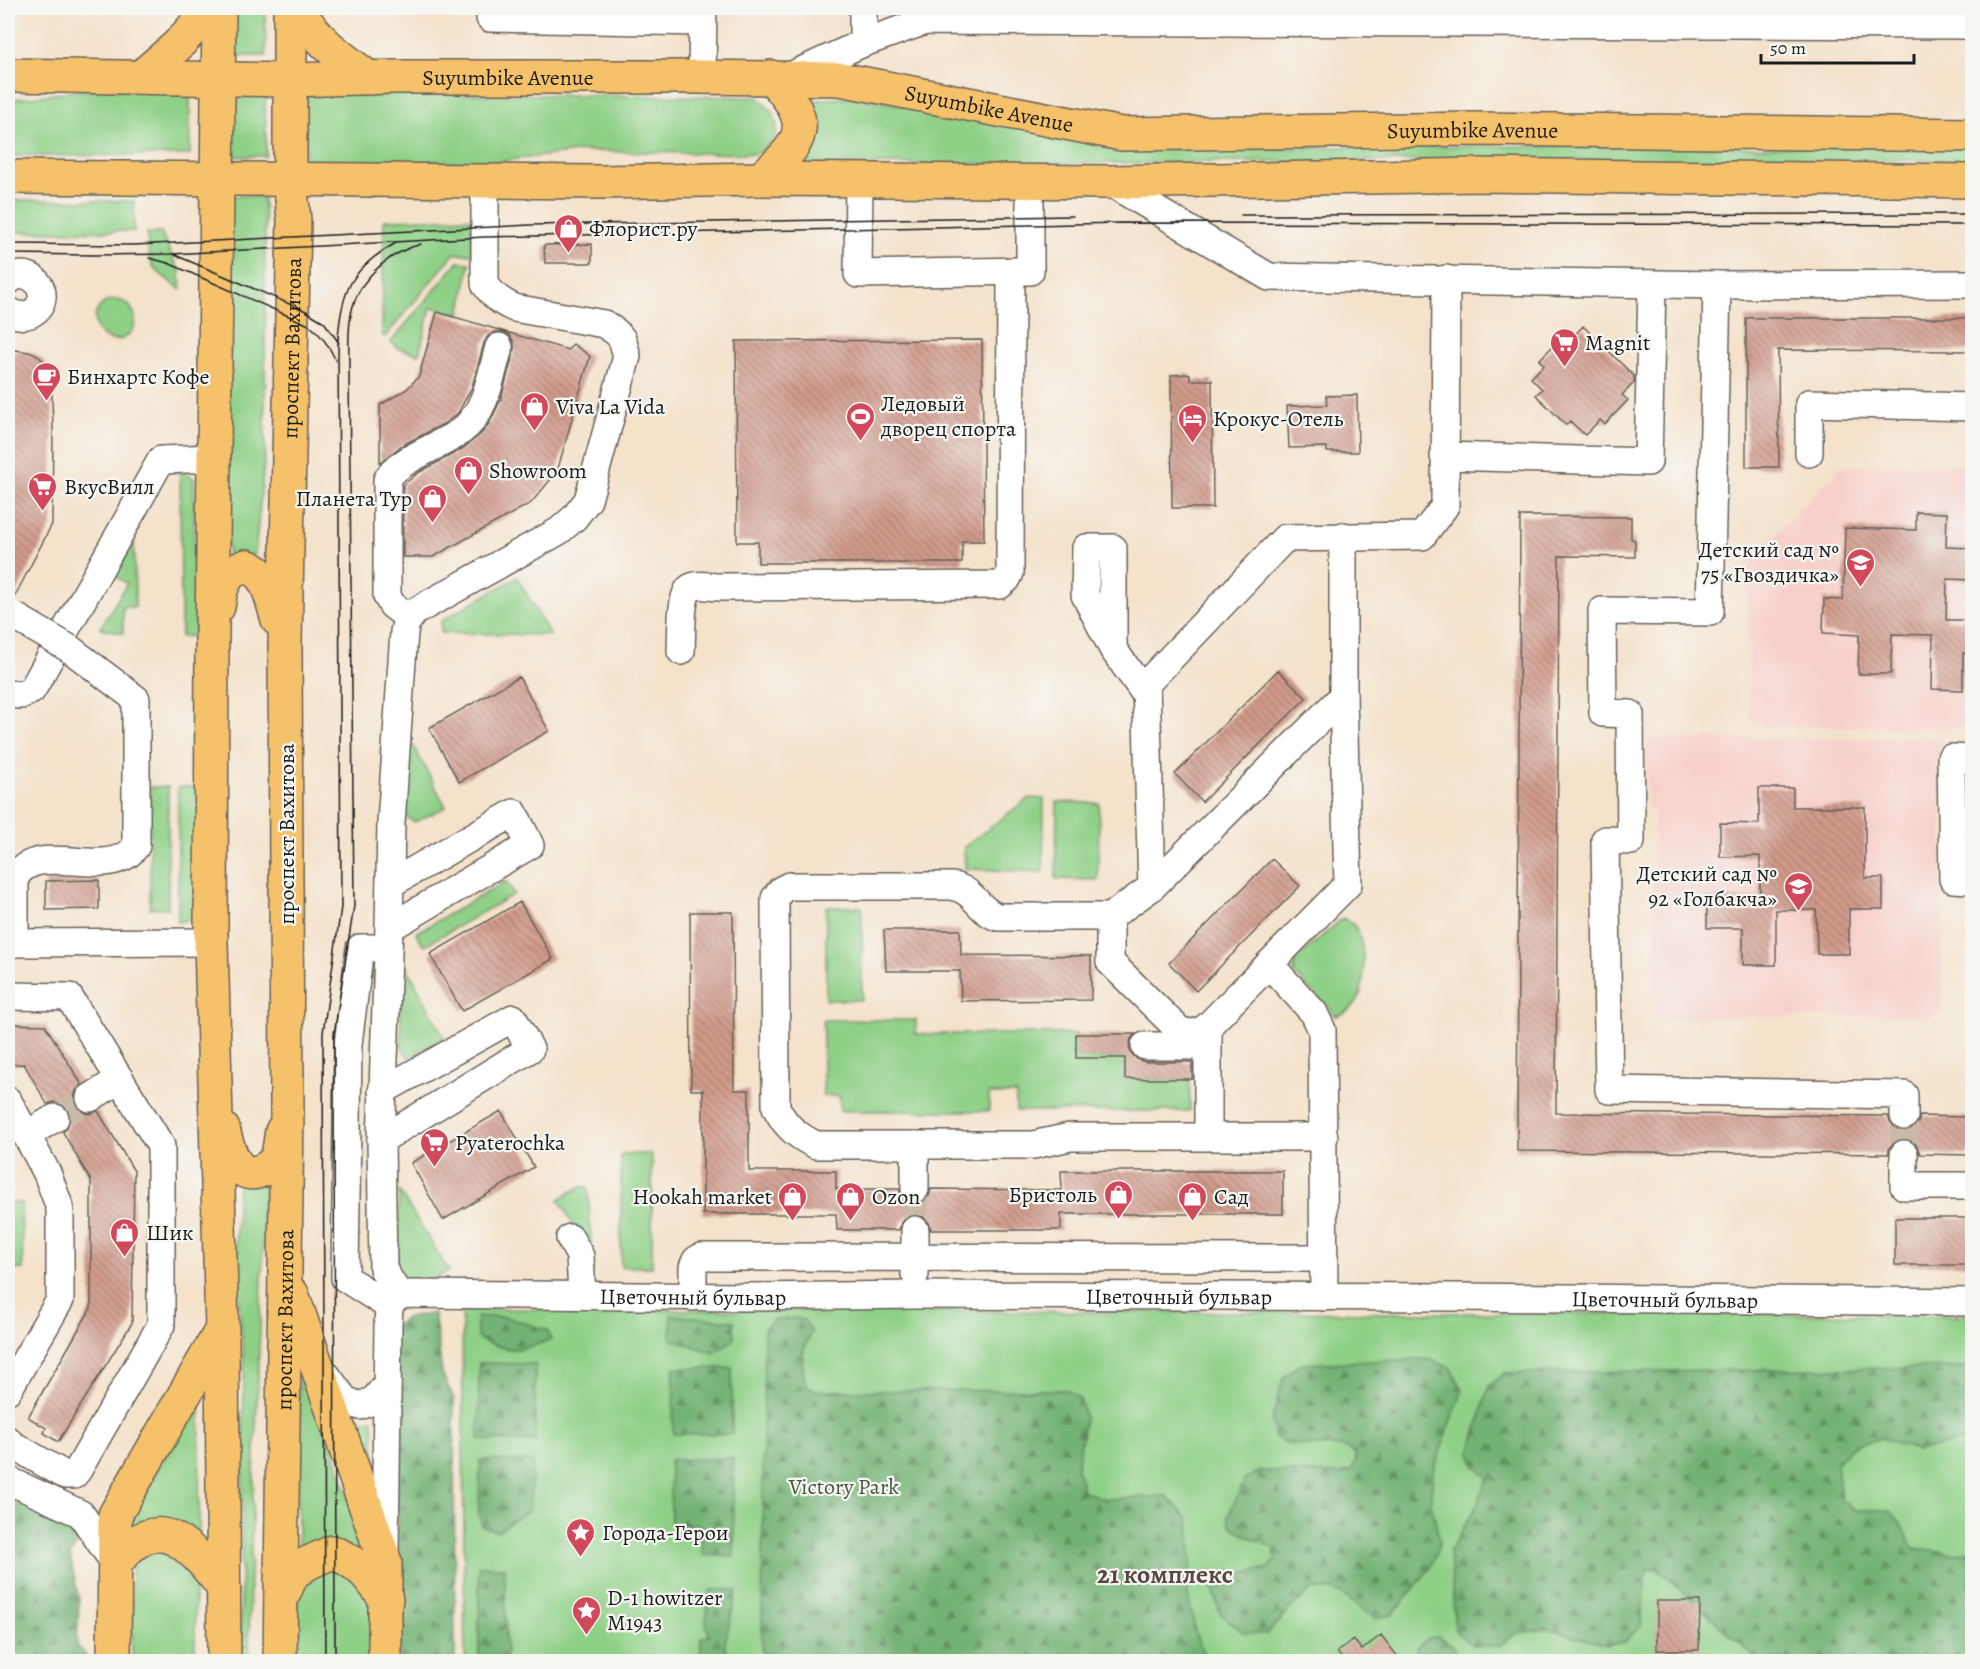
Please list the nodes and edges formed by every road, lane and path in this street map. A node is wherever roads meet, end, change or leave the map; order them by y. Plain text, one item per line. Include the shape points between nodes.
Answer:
1 (210, 8) edge
2 (219, 8) edge
3 (290, 8) edge
4 (297, 8) edge
5 (863, 8) edge
6 (703, 15) edge
7 (1516, 15) edge
8 (1886, 16) edge
9 (490, 18) dead end
10 (1972, 25) edge
11 (863, 43) junction
12 (8, 75) edge
13 (142, 76) junction
14 (702, 77) junction
15 (778, 77) junction
16 (218, 78) junction
17 (369, 78) junction
18 (290, 80) junction
19 (1972, 135) edge
20 (8, 177) edge
21 (142, 179) junction
22 (217, 179) junction
23 (290, 179) junction
24 (760, 179) junction
25 (485, 180) junction
26 (859, 180) junction
27 (371, 181) junction
28 (1030, 181) junction
29 (1972, 181) edge
30 (1109, 182) junction
31 (294, 220) junction
32 (216, 223) junction
33 (1011, 271) junction
34 (1446, 279) junction
35 (8, 280) edge
36 (1652, 284) junction
37 (1972, 284) edge
38 (1717, 285) junction
39 (8, 310) edge
40 (499, 347) dead end
41 (1972, 407) edge
42 (1809, 453) dead end
43 (1444, 456) junction
44 (214, 458) junction
45 (1343, 536) junction
46 (11, 614) edge
47 (409, 618) junction
48 (212, 635) junction
49 (285, 642) junction
50 (1113, 649) dead end
51 (681, 651) dead end
52 (8, 694) edge
53 (1146, 695) junction
54 (1344, 696) junction
55 (1955, 759) edge
56 (1969, 880) dead end
57 (390, 884) junction
58 (1152, 887) junction
59 (1110, 917) junction
60 (389, 928) junction
61 (211, 942) junction
62 (11, 943) edge
63 (372, 948) dead end
64 (1269, 964) junction
65 (8, 996) edge
66 (1208, 1036) junction
67 (1145, 1046) dead end
68 (120, 1079) junction
69 (382, 1090) junction
70 (90, 1098) tunnel mouth
71 (8, 1101) edge
72 (1912, 1102) dead end
73 (216, 1104) junction
74 (287, 1111) junction
75 (55, 1118) tunnel mouth
76 (26, 1135) junction
77 (1208, 1137) junction
78 (1324, 1137) junction
79 (381, 1140) junction
80 (915, 1145) junction
81 (1904, 1154) tunnel mouth
82 (1972, 1186) edge
83 (915, 1189) tunnel mouth
84 (915, 1230) tunnel mouth
85 (570, 1238) dead end
86 (915, 1257) junction
87 (1217, 1257) junction
88 (1324, 1258) junction
89 (285, 1272) junction
90 (582, 1295) junction
91 (915, 1295) junction
92 (1217, 1296) junction
93 (693, 1297) junction
94 (1324, 1297) junction
95 (394, 1301) junction
96 (1972, 1302) edge
97 (222, 1329) junction
98 (316, 1361) junction
99 (387, 1384) junction
100 (8, 1390) edge
101 (8, 1440) edge
102 (8, 1480) edge
103 (385, 1562) junction
104 (115, 1564) junction
105 (224, 1588) junction
106 (281, 1599) junction
107 (386, 1600) junction
108 (114, 1662) edge
109 (224, 1662) edge
110 (280, 1662) edge
111 (385, 1662) edge

1 - 13 main road via 177,46
2 - 16 main road
3 - 18 main road, проспект Вахитова
4 - 17 main road via 323,44
5 - 11 street
6 - 9 street
6 - 14 street
7 - 8 street
7 - 11 street via 925,21
8 - 10 street
11 - 15 street
12 - 13 main road, Suyumbike Avenue
13 - 16 main road, Suyumbike Avenue
14 - 15 main road, Suyumbike Avenue
14 - 17 main road, Suyumbike Avenue
15 - 19 main road, Suyumbike Avenue via 840,79 1122,134 1478,129
15 - 24 main road via 797,113 800,134 787,156
16 - 18 main road, Suyumbike Avenue
16 - 22 main road
17 - 18 main road, Suyumbike Avenue
18 - 23 main road, проспект Вахитова
20 - 21 main road, Suyumbike Avenue
21 - 22 main road, Suyumbike Avenue
21 - 32 main road via 183,193
22 - 23 main road, Suyumbike Avenue
22 - 32 main road
23 - 27 main road, Suyumbike Avenue
23 - 31 main road, проспект Вахитова
24 - 25 main road, Suyumbike Avenue
24 - 26 main road, Suyumbike Avenue
25 - 27 main road, Suyumbike Avenue
25 - 47 street via 485,285 514,308 604,324 622,339 626,366 588,500 579,513 559,531
26 - 28 main road, Suyumbike Avenue
26 - 33 street via 858,274
27 - 31 main road via 330,190
28 - 30 main road, Suyumbike Avenue
28 - 33 street via 1030,271
29 - 30 main road, Suyumbike Avenue via 1480,175
30 - 34 street via 1269,277
31 - 49 main road, проспект Вахитова
32 - 44 main road
33 - 51 street via 1007,579 999,585 697,586 684,597
34 - 36 street
34 - 43 street
35 - 39 street via 17,275 30,276 39,285 42,298 30,314 18,315
36 - 38 street
36 - 43 street via 1648,462
37 - 38 street
38 - 72 street via 1710,612 1602,611 1603,713 1630,714 1631,841 1605,840 1609,1090
40 - 47 street via 485,397 470,422 396,468 387,480 387,596
41 - 42 street via 1809,403
43 - 45 street via 1445,506 1422,536
44 - 48 main road
44 - 52 street via 161,459 141,506 32,690 21,695
45 - 53 street via 1284,538 1146,684
45 - 54 street
46 - 62 street, bridge via 70,649 135,699 136,726 136,846 130,854 115,861 40,861 25,866 15,877
47 - 57 street via 404,632
48 - 49 main road via 226,578 230,572 246,566 266,580
48 - 61 main road
49 - 74 main road, проспект Вахитова
50 - 53 street
53 - 58 street
54 - 58 street
54 - 64 street via 1348,884
55 - 56 street via 1953,879
57 - 60 street
57 - 60 street via 514,813 530,845
58 - 59 street
59 - 66 street via 1110,962 1178,1029
59 - 80 street via 998,917 985,910 966,890 951,886 789,886 778,893 775,898 779,1114 792,1132 816,1145
60 - 69 street
61 - 62 street
61 - 73 main road
63 - 95 street via 360,948 348,1044 345,1278
64 - 66 street
64 - 78 street via 1314,1013 1323,1030
65 - 68 street via 69,997
66 - 67 street
66 - 77 street
68 - 70 street
68 - 101 street via 161,1146 161,1325 74,1475 65,1475
69 - 79 street
69 - 79 street via 513,1018 530,1049
71 - 76 street
73 - 74 main road via 230,1153 240,1168 253,1173 266,1169 277,1158
73 - 97 main road
74 - 89 main road, проспект Вахитова
75 - 76 street
76 - 100 street via 60,1208 60,1300
77 - 78 street
77 - 80 street via 1070,1137 1033,1145
78 - 88 street
79 - 95 street via 383,1269
80 - 83 street
81 - 82 street via 1904,1186
84 - 86 street
85 - 90 street via 580,1256
86 - 87 street
86 - 91 street
86 - 93 street via 701,1257 693,1267
87 - 88 street
87 - 92 street
88 - 94 street
89 - 98 main road
89 - 106 main road, проспект Вахитова
90 - 93 street, Цветочный бульвар
90 - 95 street, Цветочный бульвар via 412,1294
91 - 92 street, Цветочный бульвар
91 - 93 street, Цветочный бульвар
92 - 94 street, Цветочный бульвар
94 - 96 street, Цветочный бульвар
95 - 99 street
97 - 104 main road via 115,1515
97 - 105 main road
98 - 99 street via 345,1400 360,1406 374,1400
98 - 103 main road
99 - 103 street
102 - 104 street via 81,1514
103 - 107 main road
104 - 105 main road via 136,1540 165,1536 195,1552
104 - 108 main road
105 - 109 main road
106 - 107 main road via 292,1573 332,1552 352,1560 369,1575
106 - 110 main road, проспект Вахитова
107 - 111 main road

